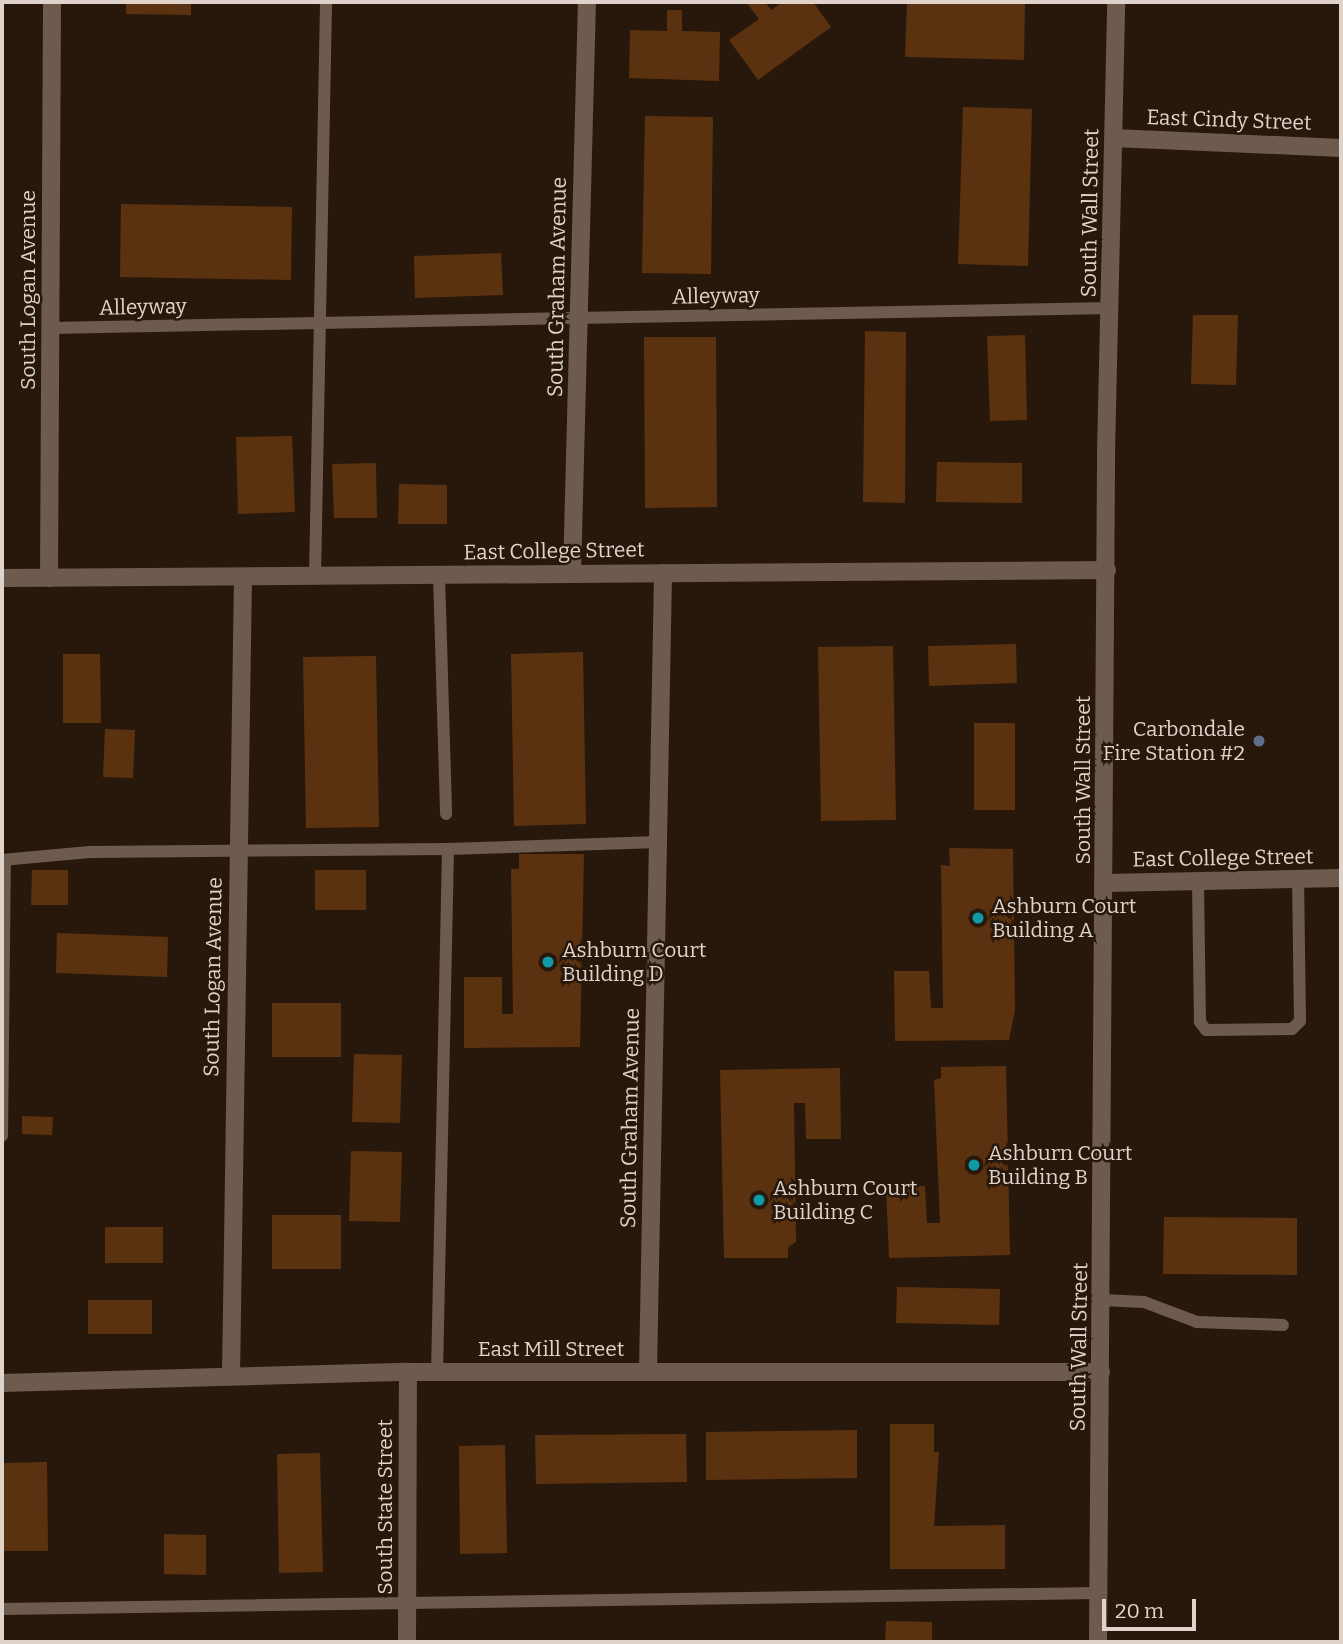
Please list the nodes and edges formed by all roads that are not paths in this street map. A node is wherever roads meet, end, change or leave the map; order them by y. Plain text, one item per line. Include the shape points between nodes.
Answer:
1 (52, 2) edge
2 (326, 2) edge
3 (587, 2) edge
4 (1116, 2) edge
5 (1114, 138) junction
6 (1341, 148) edge
7 (1112, 308) junction
8 (579, 318) junction
9 (320, 323) junction
10 (50, 328) junction
11 (1107, 570) junction
12 (572, 573) junction
13 (663, 573) junction
14 (439, 575) junction
15 (315, 577) junction
16 (2, 578) edge
17 (50, 578) junction
18 (243, 578) junction
19 (446, 814) dead end
20 (658, 842) junction
21 (448, 849) junction
22 (238, 853) junction
23 (4, 860) edge
24 (1341, 878) edge
25 (1298, 879) junction
26 (1198, 881) junction
27 (1106, 883) junction
28 (2, 1136) edge
29 (1102, 1300) junction
30 (1283, 1325) dead end
31 (648, 1371) junction
32 (408, 1372) junction
33 (437, 1372) junction
34 (1101, 1372) junction
35 (231, 1376) junction
36 (2, 1383) edge
37 (1099, 1593) junction
38 (407, 1601) junction
39 (2, 1609) edge
40 (407, 1642) edge
41 (1098, 1642) edge

1 - 10 street, South Logan Avenue
2 - 9 lane
3 - 8 street, South Graham Avenue
4 - 5 street, South Wall Street
5 - 6 street, East Cindy Street
5 - 7 street, South Wall Street
7 - 8 lane, Alleyway
7 - 11 street, South Wall Street
8 - 9 lane, Alleyway
8 - 12 street, South Graham Avenue
9 - 10 lane, Alleyway
9 - 15 lane
10 - 17 street, South Logan Avenue
11 - 13 street, East College Street
11 - 27 street, South Wall Street
12 - 13 street, East College Street
12 - 14 street, East College Street
13 - 20 street, South Graham Avenue
14 - 15 street, East College Street
14 - 19 lane
15 - 18 street, East College Street
16 - 17 street, East College Street
17 - 18 street, East College Street
18 - 22 street, South Logan Avenue
20 - 21 lane
20 - 31 street, South Graham Avenue
21 - 22 lane
21 - 33 lane
22 - 23 lane via 90,852
22 - 35 street, South Logan Avenue
23 - 28 lane
24 - 25 street, East College Street
25 - 26 street, East College Street
25 - 26 lane via 1300,1021 1292,1029 1206,1030 1200,1022
26 - 27 street, East College Street
27 - 29 street, South Wall Street
29 - 30 lane via 1144,1302 1197,1322
29 - 34 street, South Wall Street
31 - 33 street, East Mill Street
31 - 34 street, East Mill Street
32 - 33 street, East Mill Street
32 - 35 street, East Mill Street
32 - 38 street, South State Street
34 - 37 street, South Wall Street
35 - 36 street, East Mill Street
37 - 38 lane
37 - 41 street, South Wall Street
38 - 39 lane
38 - 40 street, South State Street

